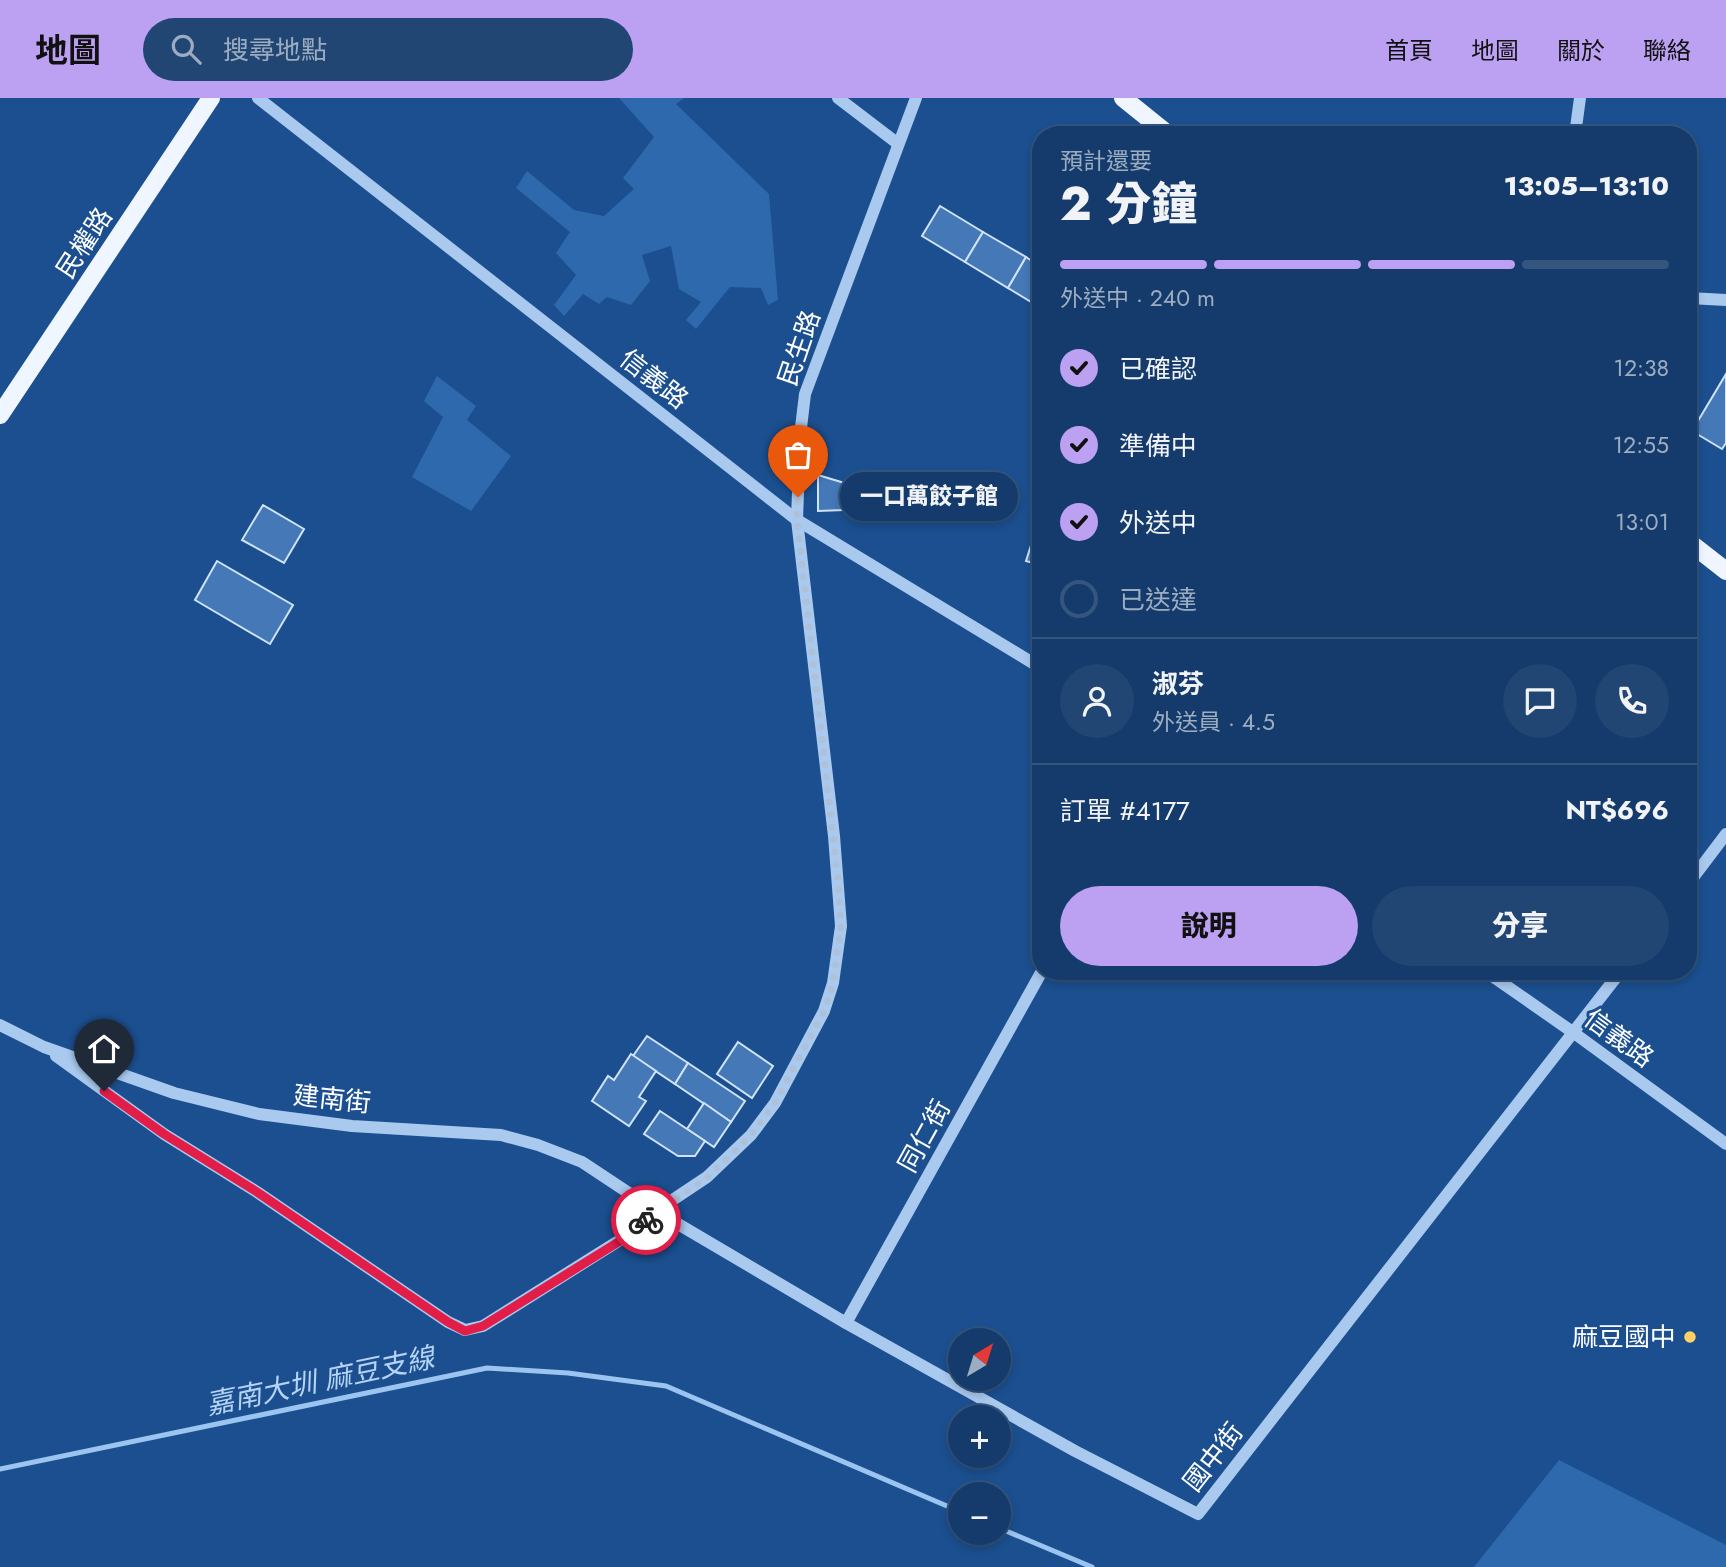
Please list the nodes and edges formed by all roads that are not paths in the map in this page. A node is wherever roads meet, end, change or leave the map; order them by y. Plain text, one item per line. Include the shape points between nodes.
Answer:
1 (211, 98) edge
2 (258, 98) edge
3 (838, 98) edge
4 (916, 98) edge
5 (1123, 98) edge
6 (1580, 98) edge
7 (1158, 126) edge
8 (1576, 126) edge
9 (897, 143) junction
10 (1697, 298) edge
11 (1726, 300) edge
12 (0, 415) edge
13 (797, 520) junction
14 (1697, 548) edge
15 (1726, 571) edge
16 (1032, 662) edge
17 (1726, 834) edge
18 (1697, 872) edge
19 (1037, 980) edge
20 (1498, 980) edge
21 (1614, 980) edge
22 (0, 1025) edge
23 (1574, 1033) junction
24 (44, 1048) junction
25 (1726, 1144) edge
26 (656, 1211) junction
27 (846, 1323) junction

1 - 12 main road, 民權路
2 - 13 street, 信義路
3 - 9 street
4 - 9 street, 民生路
5 - 7 main road
6 - 8 street
9 - 13 street, 民生路 via 805,394
10 - 11 street
13 - 16 street, 信義路
13 - 26 street, 民生路 via 841,926 833,984 824,1011 775,1103 751,1135 708,1177
14 - 15 main road
17 - 18 street
19 - 27 street, 同仁街
20 - 23 street, 信義路
21 - 23 street, 國中街
22 - 24 street, 建南街
23 - 25 street, 信義路
23 - 27 street, 國中街 via 1198,1514
24 - 26 street, 建南街 via 174,1093 259,1114 352,1126 501,1135 582,1162
24 - 26 street, 民生路 via 164,1134 465,1331 483,1326 628,1236
26 - 27 street, 國中街

